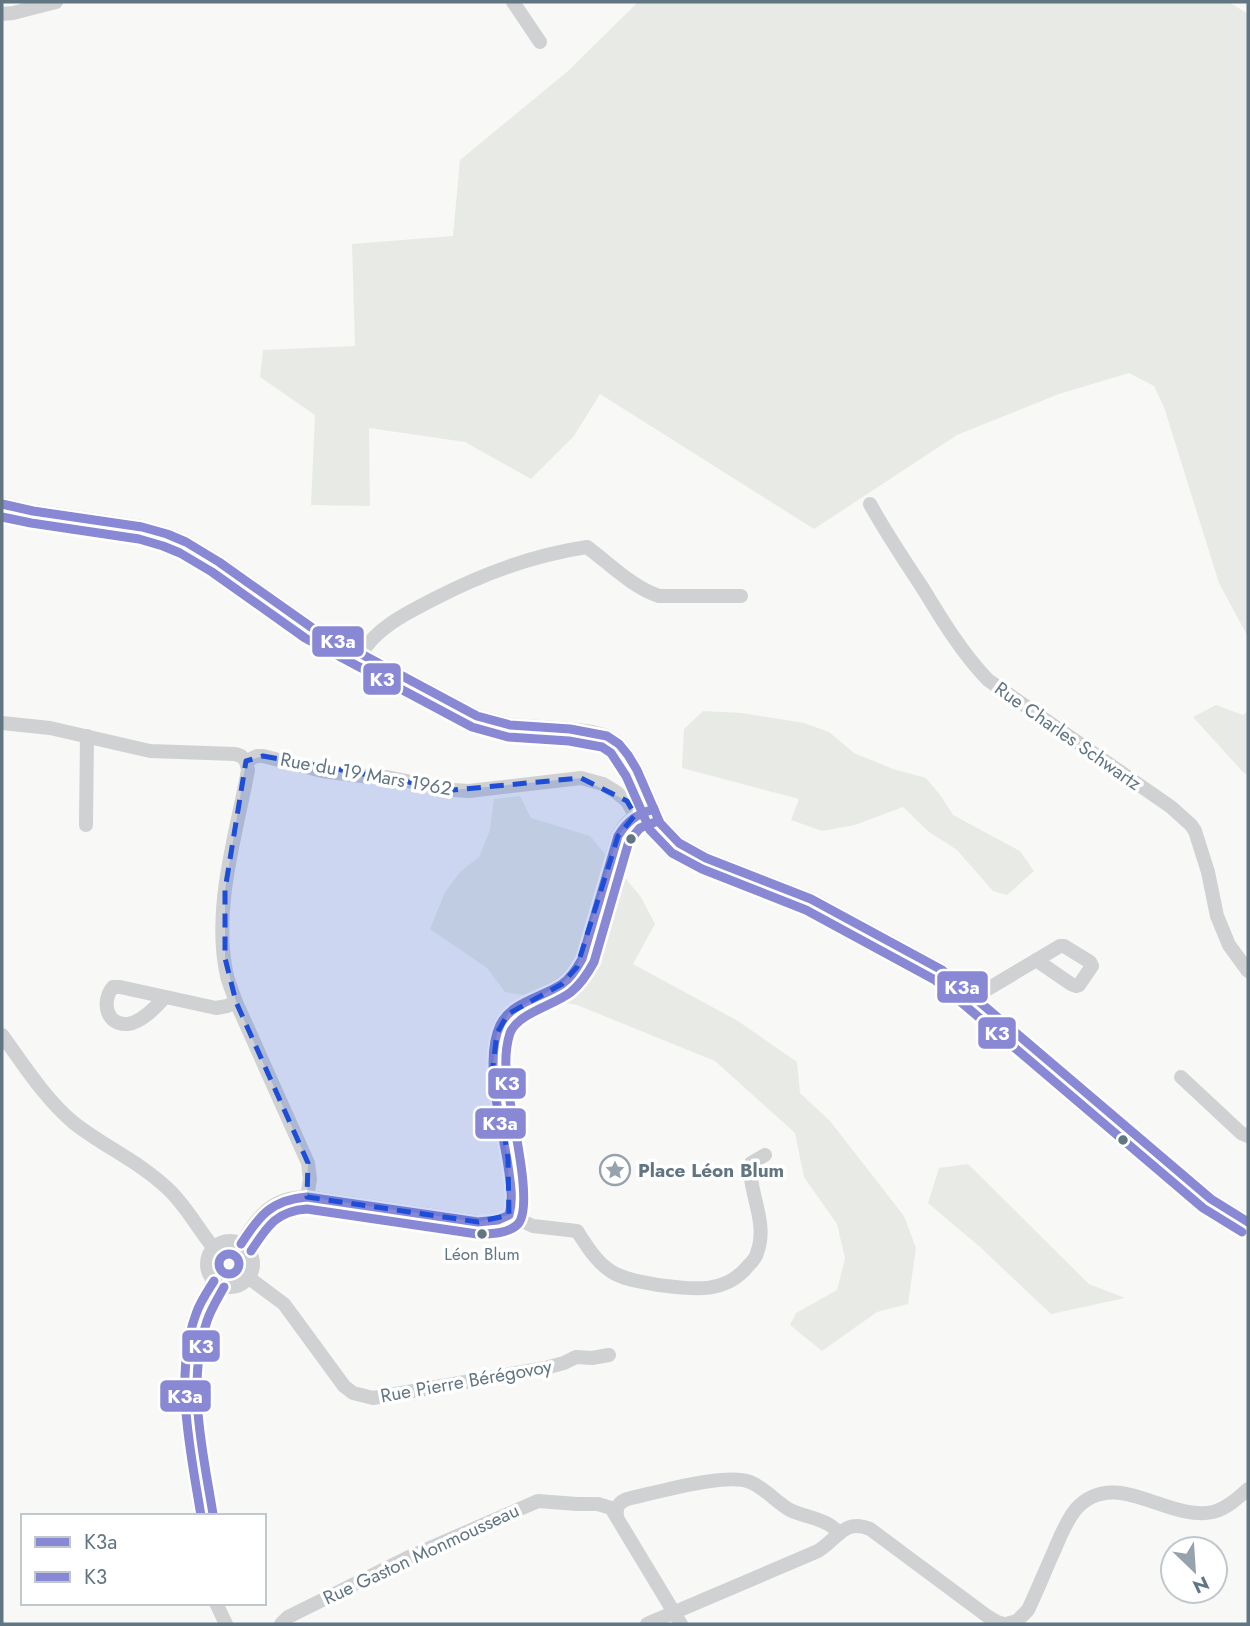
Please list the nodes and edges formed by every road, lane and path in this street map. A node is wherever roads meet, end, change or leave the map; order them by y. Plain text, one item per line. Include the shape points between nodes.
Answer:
1 (56, 2) edge
2 (513, 2) edge
3 (2, 14) edge
4 (541, 42) dead end
5 (2, 503) edge
6 (870, 504) dead end
7 (741, 596) dead end
8 (361, 654) junction
9 (2, 723) edge
10 (87, 736) junction
11 (246, 761) junction
12 (654, 809) junction
13 (635, 815) junction
14 (86, 825) dead end
15 (1036, 960) dead end
16 (1248, 971) edge
17 (165, 997) dead end
18 (976, 999) junction
19 (236, 1002) junction
20 (2, 1035) edge
21 (1181, 1077) dead end
22 (1248, 1136) edge
23 (315, 1150) dead end
24 (765, 1154) dead end
25 (310, 1179) junction
26 (307, 1197) junction
27 (509, 1215) junction
28 (1248, 1222) edge
29 (241, 1244) junction
30 (214, 1247) junction
31 (249, 1278) junction
32 (214, 1281) junction
33 (609, 1355) dead end
34 (1248, 1489) edge
35 (201, 1514) edge
36 (617, 1516) junction
37 (839, 1532) junction
38 (217, 1605) edge
39 (677, 1618) edge
40 (1011, 1623) edge
41 (226, 1624) edge
42 (281, 1624) edge
43 (647, 1624) edge

1 - 3 street
2 - 4 street
5 - 8 street via 142,527 176,538 219,562 311,627
6 - 16 street, Rue Charles Schwartz via 977,669 1191,825 1220,924
7 - 8 street via 649,593 587,547 503,568 453,590 401,616
8 - 12 street via 486,719 607,736 628,755
9 - 10 street, Rue du 19 Mars 1962
10 - 11 street, Rue du 19 Mars 1962 via 150,751 235,754
10 - 14 street
11 - 13 street, Rue du 19 Mars 1962 via 257,755 322,771 453,790 581,778 617,792
11 - 19 street via 223,912 226,968
12 - 13 street
12 - 18 street via 670,834 690,850 811,899 942,971
13 - 27 street via 618,836 582,959 572,975 508,1014 497,1033 494,1087 508,1157
15 - 18 street
17 - 19 street via 216,1008
18 - 28 street via 1211,1199
19 - 25 street via 308,1163
20 - 30 street via 72,1122 164,1185
21 - 22 street
23 - 25 street via 317,1163
24 - 27 street via 751,1163 750,1170 761,1233 758,1253 740,1277 721,1286 689,1289 614,1273 600,1263 577,1231 533,1226
25 - 26 street
26 - 27 street via 478,1222 494,1222
26 - 29 street via 274,1204
29 - 30 street via 230,1241
29 - 31 street via 252,1259
30 - 32 street via 206,1267
31 - 32 street via 236,1287
31 - 33 street, Rue Pierre Bérégovoy via 284,1304 344,1386 373,1398 545,1368 576,1357
32 - 35 street via 194,1318 185,1384
34 - 40 street via 1214,1512 1186,1513 1123,1493 1102,1494 1082,1503 1067,1521 1028,1610
36 - 37 street via 617,1505 626,1499 740,1479
36 - 39 street
36 - 42 street, Rue Gaston Monmousseau via 611,1508 598,1504 538,1501 407,1558
37 - 39 street via 818,1551
37 - 40 street via 856,1525 870,1529 987,1616
38 - 41 street
39 - 43 street

